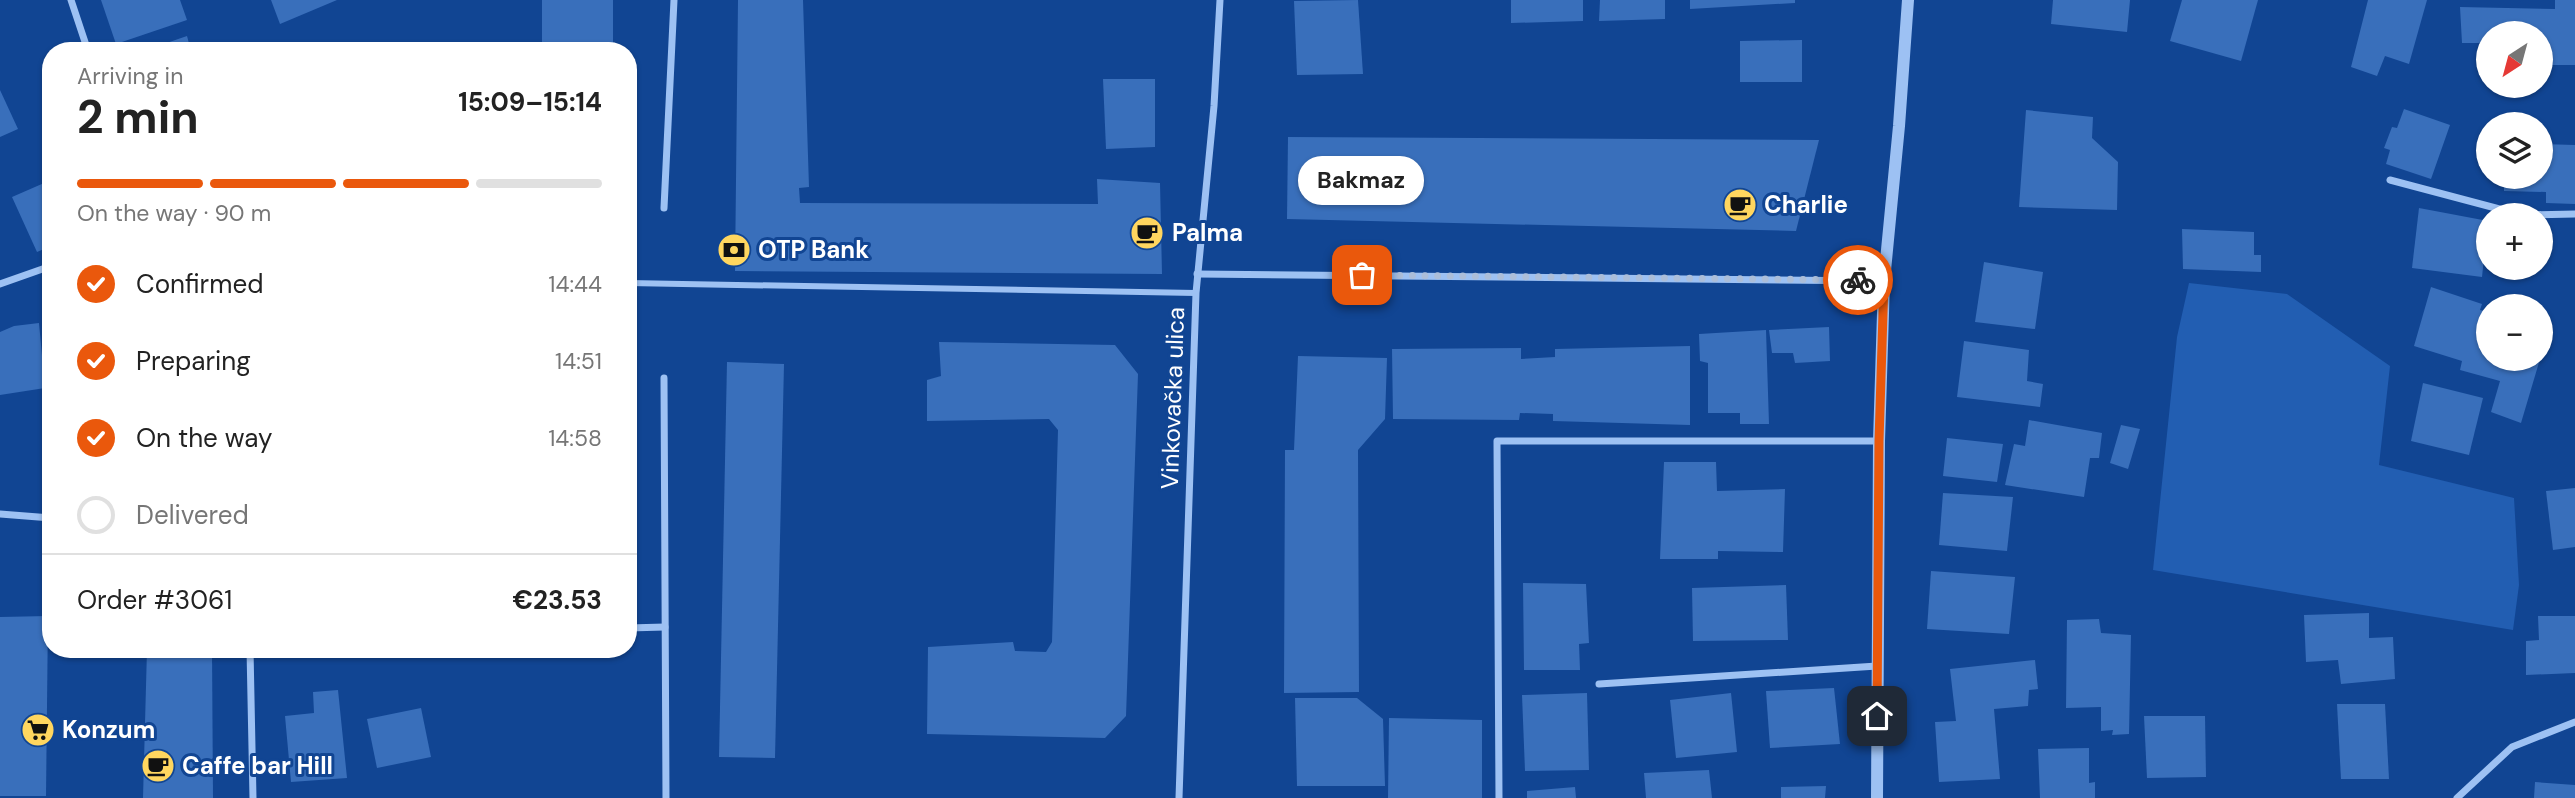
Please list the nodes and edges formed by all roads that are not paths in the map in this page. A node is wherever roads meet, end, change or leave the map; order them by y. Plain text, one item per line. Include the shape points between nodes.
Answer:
1 (71, 0) edge
2 (674, 0) edge
3 (1220, 0) edge
4 (1908, 0) edge
5 (85, 42) edge
6 (2390, 180) dead end
7 (664, 208) dead end
8 (2575, 214) edge
9 (42, 269) edge
10 (1197, 274) junction
11 (1884, 281) junction
12 (637, 283) edge
13 (0, 284) edge
14 (1196, 293) junction
15 (664, 378) dead end
16 (1879, 441) junction
17 (0, 513) edge
18 (42, 518) edge
19 (665, 627) junction
20 (637, 628) edge
21 (250, 658) edge
22 (1877, 666) junction
23 (1599, 684) dead end
24 (2575, 722) edge
25 (253, 798) edge
26 (666, 798) edge
27 (1179, 798) edge
28 (1499, 798) edge
29 (1877, 798) edge
30 (2456, 798) edge

1 - 5 street
2 - 7 street
3 - 10 street, Vinkovačka ulica
4 - 11 street
6 - 8 street via 2522,215
9 - 13 street
10 - 11 street
10 - 14 street, Vinkovačka ulica
11 - 16 street
12 - 14 street
14 - 27 street, Vinkovačka ulica
15 - 19 street
16 - 22 street
16 - 28 street via 1497,441
17 - 18 street
19 - 20 street
19 - 26 street
21 - 25 street
22 - 23 street
22 - 29 street
24 - 30 street via 2512,747

